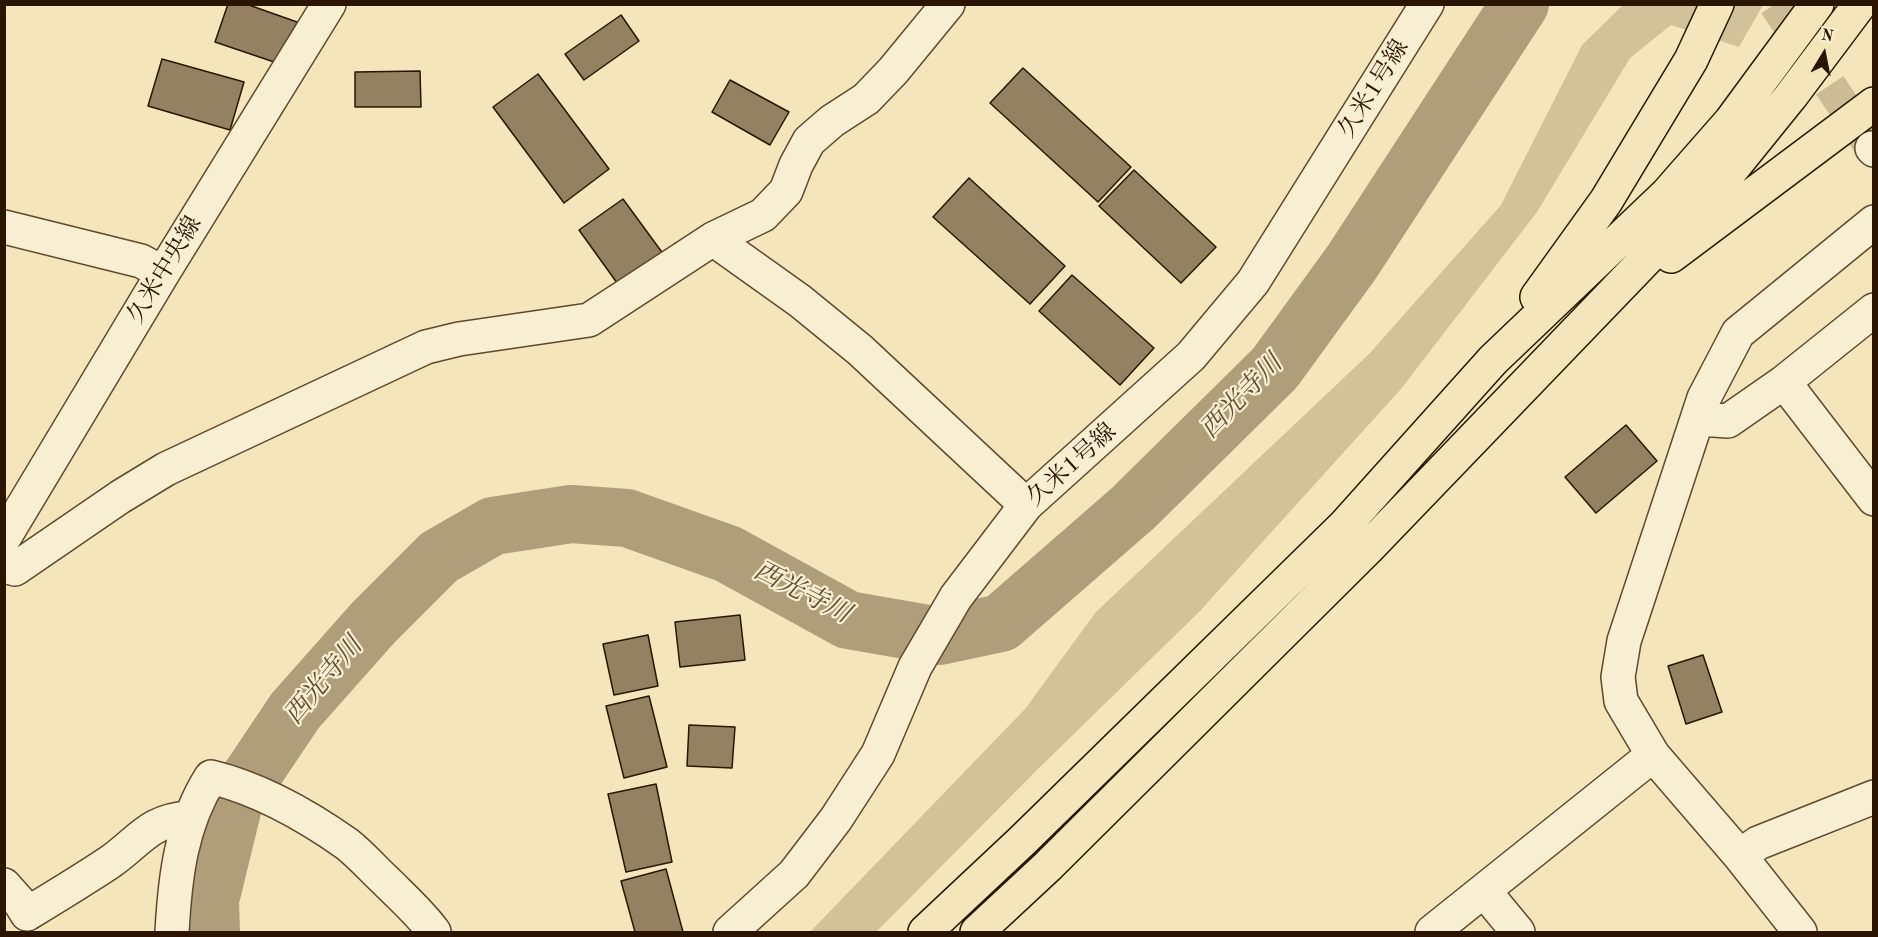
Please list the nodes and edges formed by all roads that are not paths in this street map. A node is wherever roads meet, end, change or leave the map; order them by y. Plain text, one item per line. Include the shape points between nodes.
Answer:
1 (329, 4) edge
2 (948, 4) edge
3 (1427, 4) edge
4 (1718, 4) edge
5 (1816, 4) edge
6 (1860, 4) edge
7 (1874, 104) edge
8 (1874, 222) edge
9 (4, 227) edge
10 (713, 239) junction
11 (163, 273) junction
12 (1874, 310) edge
13 (1592, 315) junction
14 (1493, 360) junction
15 (1784, 382) junction
16 (1699, 419) junction
17 (1872, 492) edge
18 (1026, 505) junction
19 (4, 538) edge
20 (4, 566) edge
21 (1653, 755) junction
22 (1874, 797) edge
23 (190, 818) junction
24 (1740, 856) junction
25 (4, 885) edge
26 (1485, 892) junction
27 (172, 933) edge
28 (434, 933) edge
29 (730, 933) edge
30 (925, 933) edge
31 (977, 933) edge
32 (1432, 933) edge
33 (1518, 933) edge
34 (1800, 933) edge

1 - 11 street, 久米中央線
2 - 10 street via 866,99 809,141 786,191 763,215
3 - 18 street, 久米1号線 via 1253,282 1191,357
4 - 14 highway via 1691,60 1606,201
5 - 14 highway via 1731,121 1667,194
6 - 13 highway via 1728,174
7 - 13 highway
8 - 16 street via 1738,333 1704,398
9 - 11 street via 141,261
10 - 18 street via 860,350
10 - 20 street via 589,320 426,347 166,469 15,569
11 - 19 street, 久米中央線
12 - 15 street
13 - 31 highway via 1369,547
14 - 30 highway via 1345,525
15 - 16 street via 1728,422
15 - 17 street
16 - 21 street via 1624,641 1618,677 1621,701
18 - 29 street, 久米1号線 via 956,597 915,668 879,754 836,819 794,874
21 - 24 street
21 - 26 street
22 - 24 street via 1758,843
23 - 25 street via 173,818 149,829 112,860 27,914
23 - 27 street via 179,864
23 - 28 street via 212,777 263,795 348,846 423,917
24 - 34 street
26 - 32 street
26 - 33 street

